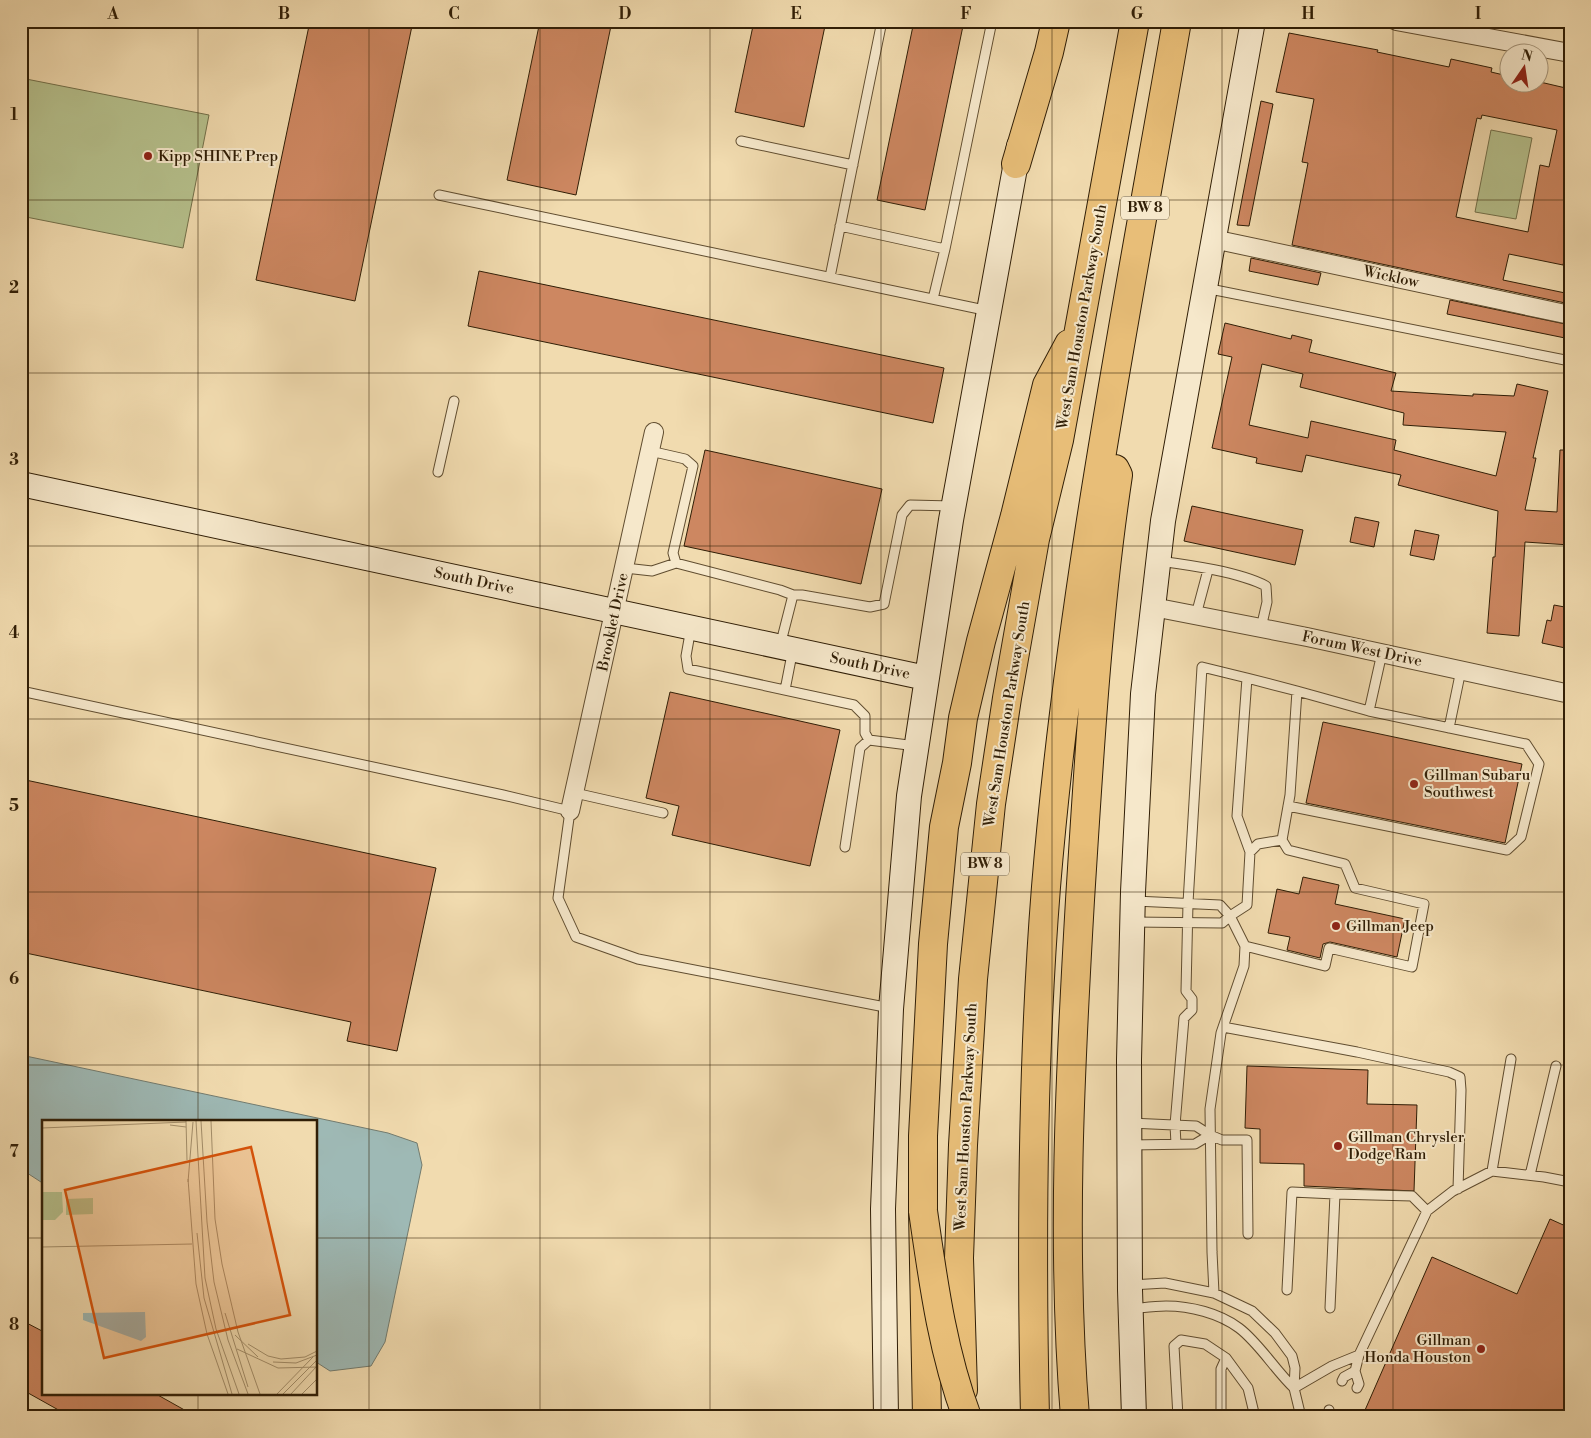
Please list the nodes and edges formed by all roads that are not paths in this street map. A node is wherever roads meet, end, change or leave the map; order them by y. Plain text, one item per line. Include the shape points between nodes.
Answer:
1 (882, 21) edge
2 (992, 21) edge
3 (1042, 21) edge
4 (1056, 21) edge
5 (1135, 21) edge
6 (1177, 21) edge
7 (1253, 21) edge
8 (1396, 21) edge
9 (1570, 53) edge
10 (741, 141) dead end
11 (1016, 164) junction
12 (853, 165) junction
13 (439, 195) dead end
14 (840, 226) junction
15 (1213, 239) junction
16 (945, 250) junction
17 (830, 277) junction
18 (1205, 288) junction
19 (934, 300) junction
20 (989, 311) junction
21 (1570, 315) edge
22 (1081, 322) junction
23 (1570, 361) edge
24 (454, 401) dead end
25 (654, 432) dead end
26 (1105, 442) junction
27 (650, 451) junction
28 (438, 472) dead end
29 (21, 484) edge
30 (953, 506) junction
31 (1158, 561) junction
32 (676, 563) junction
33 (625, 568) junction
34 (1208, 570) junction
35 (793, 595) junction
36 (1153, 607) junction
37 (615, 611) junction
38 (1196, 615) junction
39 (692, 627) junction
40 (1262, 628) junction
41 (786, 648) junction
42 (1382, 652) junction
43 (1462, 670) junction
44 (926, 678) junction
45 (1247, 678) junction
46 (785, 690) junction
47 (21, 691) edge
48 (1297, 691) junction
49 (1570, 694) edge
50 (1368, 711) junction
51 (1449, 728) junction
52 (869, 740) junction
53 (916, 746) junction
54 (575, 793) junction
55 (1288, 806) junction
56 (570, 812) junction
57 (663, 813) dead end
58 (1282, 840) junction
59 (845, 847) dead end
60 (1250, 852) junction
61 (1188, 904) junction
62 (1133, 912) junction
63 (1230, 916) junction
64 (1187, 923) junction
65 (1245, 946) junction
66 (891, 1009) junction
67 (1223, 1027) junction
68 (1511, 1059) dead end
69 (1556, 1066) dead end
70 (1175, 1125) junction
71 (1130, 1134) junction
72 (1210, 1135) junction
73 (1176, 1144) junction
74 (1492, 1171) junction
75 (1530, 1175) junction
76 (1570, 1182) edge
77 (1458, 1188) junction
78 (1334, 1194) junction
79 (923, 1211) junction
80 (1427, 1211) junction
81 (1248, 1234) dead end
82 (1131, 1285) junction
83 (1287, 1290) dead end
84 (1214, 1293) junction
85 (1330, 1308) dead end
86 (1131, 1309) junction
87 (1359, 1355) junction
88 (1071, 1358) junction
89 (1226, 1358) junction
90 (1355, 1371) junction
91 (1342, 1381) dead end
92 (1294, 1388) junction
93 (1357, 1388) dead end
94 (1035, 1415) edge
95 (965, 1416) edge
96 (886, 1417) edge
97 (927, 1417) edge
98 (1075, 1417) edge
99 (1092, 1417) edge
100 (1134, 1417) edge
101 (1178, 1417) edge
102 (1221, 1417) edge
103 (1256, 1417) edge
104 (1301, 1417) edge

1 - 12 lane
2 - 16 lane
3 - 11 main road
4 - 11 highway
5 - 22 highway, West Sam Houston Parkway South / BW 8
6 - 26 highway, BW 8
7 - 15 main road
8 - 9 street
10 - 12 lane
11 - 20 main road
12 - 14 lane
13 - 17 lane
14 - 16 lane
14 - 17 lane
15 - 18 main road
15 - 21 street, Wicklow
16 - 19 lane
17 - 19 lane
18 - 23 lane
18 - 31 main road
19 - 20 lane
20 - 30 main road
22 - 79 highway via 1047,384 963,718 944,827 932,954 924,1092
22 - 95 highway, West Sam Houston Parkway South / BW 8 via 1059,440 1035,539 991,804 973,979 963,1144 959,1258
24 - 28 lane
25 - 27 street, Brooklet Drive
26 - 88 highway via 1118,475 1093,709 1079,927 1070,1164 1068,1274
26 - 94 highway, BW 8 via 1067,691 1045,904 1037,1026 1033,1193
27 - 32 lane via 685,459 693,466 673,553
27 - 33 street, Brooklet Drive
29 - 37 main road, South Drive
30 - 35 lane via 910,505 902,515 884,604 870,607
30 - 44 main road
31 - 34 lane
31 - 36 main road
32 - 33 lane via 652,571
32 - 35 lane
33 - 37 street, Brooklet Drive
34 - 38 lane
34 - 40 lane via 1266,586 1267,602
35 - 41 lane
36 - 38 street, Forum West Drive
36 - 62 main road via 1144,694
37 - 39 main road, South Drive
37 - 54 street, Brooklet Drive
38 - 40 street, Forum West Drive
39 - 41 main road, South Drive
39 - 46 lane via 686,656 688,669
40 - 42 street, Forum West Drive
41 - 44 main road, South Drive
41 - 46 lane
42 - 43 street, Forum West Drive
42 - 50 lane
43 - 49 street, Forum West Drive
43 - 51 lane
44 - 53 main road
45 - 48 lane
45 - 60 lane via 1237,816
45 - 61 lane via 1202,667
46 - 52 lane via 854,705 865,716 865,733
47 - 56 lane
48 - 50 lane
48 - 55 lane
50 - 51 lane
51 - 55 lane via 1526,744 1539,764 1521,837 1507,850
52 - 53 lane
52 - 59 lane via 860,748
53 - 66 main road
54 - 56 street, Brooklet Drive
54 - 57 lane
55 - 58 lane
56 - 66 lane via 558,898 576,937 638,960
58 - 60 lane via 1258,844
58 - 65 lane via 1288,850 1345,864 1355,888 1424,904 1412,967 1329,948 1325,966
60 - 63 lane via 1247,905
61 - 62 lane
61 - 63 lane via 1220,905
61 - 64 lane
62 - 64 lane
62 - 71 main road
63 - 64 lane via 1222,923
63 - 65 lane
64 - 70 lane via 1186,991 1192,999 1192,1010 1184,1018
65 - 67 lane via 1244,966
66 - 96 main road via 883,1209
67 - 72 lane via 1210,1109
67 - 77 lane via 1357,1052 1460,1077
68 - 74 lane
69 - 75 lane
70 - 71 lane
70 - 72 lane via 1196,1126
70 - 73 lane
71 - 73 lane
71 - 82 main road
72 - 73 lane via 1195,1144
72 - 81 lane via 1222,1140 1247,1140
72 - 84 lane
74 - 75 lane
74 - 77 lane
75 - 76 lane
77 - 80 lane
78 - 80 lane via 1412,1196
78 - 83 lane via 1292,1192
78 - 85 lane
79 - 95 highway, bridge via 942,1331
79 - 97 highway, bridge
80 - 87 lane
82 - 84 lane via 1165,1284
82 - 86 main road
84 - 92 lane via 1252,1311 1275,1333 1292,1356
86 - 92 lane via 1166,1306 1216,1315 1239,1328
86 - 100 main road
87 - 90 lane
87 - 92 lane
88 - 98 highway
88 - 99 highway via 1086,1382
89 - 101 lane via 1205,1344 1182,1340 1174,1346
89 - 102 lane via 1221,1369
89 - 103 lane via 1248,1388
90 - 91 lane
90 - 93 lane
92 - 104 lane

